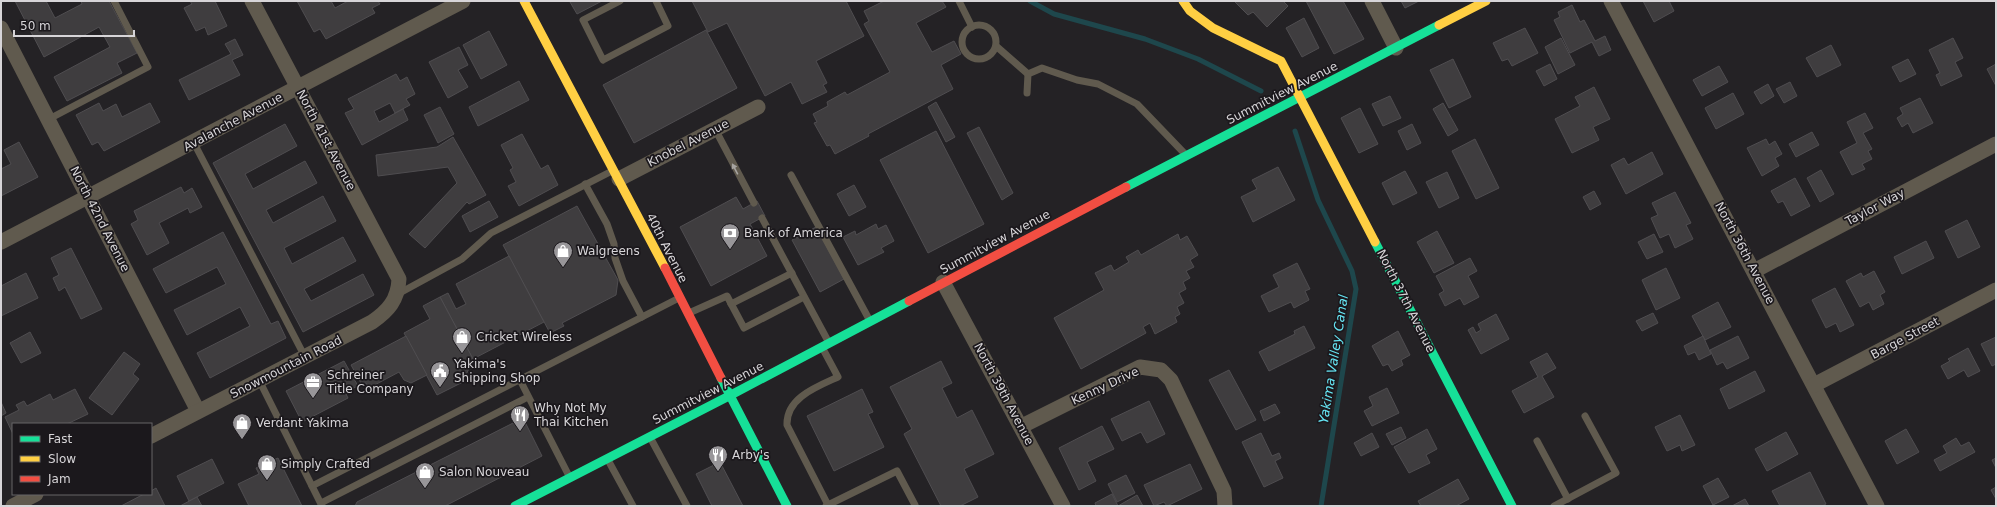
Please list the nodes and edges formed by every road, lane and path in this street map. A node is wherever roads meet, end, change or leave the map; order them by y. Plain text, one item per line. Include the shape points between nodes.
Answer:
1 (114, 1) edge
2 (252, 1) edge
3 (463, 1) edge
4 (620, 1) edge
5 (656, 1) edge
6 (959, 1) edge
7 (1183, 1) edge
8 (1372, 1) edge
9 (1486, 1) edge
10 (1611, 1) edge
11 (530, 3) edge
12 (972, 27) junction
13 (1, 28) edge
14 (996, 46) junction
15 (1396, 48) junction
16 (1028, 74) junction
17 (298, 88) junction
18 (1027, 93) dead end
19 (1300, 96) junction
20 (758, 107) dead end
21 (49, 119) junction
22 (715, 130) junction
23 (194, 143) junction
24 (1996, 144) edge
25 (1187, 156) junction
26 (616, 175) junction
27 (791, 175) dead end
28 (586, 184) junction
29 (89, 197) junction
30 (754, 203) dead end
31 (762, 218) dead end
32 (1, 242) edge
33 (1754, 271) junction
34 (792, 273) junction
35 (399, 279) joint
36 (943, 282) junction
37 (1996, 290) edge
38 (396, 295) junction
39 (804, 297) junction
40 (679, 298) junction
41 (731, 304) junction
42 (687, 314) junction
43 (642, 317) junction
44 (870, 321) junction
45 (825, 345) junction
46 (305, 357) junction
47 (259, 380) junction
48 (520, 380) junction
49 (1814, 385) junction
50 (729, 396) junction
51 (528, 397) junction
52 (198, 412) junction
53 (1586, 416) dead end
54 (1022, 426) junction
55 (152, 435) edge
56 (650, 437) junction
57 (1537, 441) dead end
58 (607, 458) junction
59 (570, 477) junction
60 (312, 486) junction
61 (34, 495) edge
62 (1568, 499) junction
63 (322, 505) edge
64 (13, 506) edge
65 (515, 506) edge
66 (632, 506) edge
67 (686, 506) edge
68 (787, 506) edge
69 (827, 506) edge
70 (914, 506) edge
71 (1063, 506) edge
72 (1225, 506) edge
73 (1512, 506) edge
74 (1554, 506) edge
75 (1877, 506) edge

1 - 21 lane via 148,67
2 - 17 street, North 41st Avenue
3 - 17 street, Avalanche Avenue
4 - 5 lane via 583,20 603,60 668,26
6 - 12 lane
7 - 19 main road, North 37th Avenue via 1188,11 1217,31 1281,61
8 - 15 street
9 - 15 main road, Summitview Avenue
10 - 33 street, North 36th Avenue
11 - 26 main road, 40th Avenue
12 - 14 lane via 983,26 992,31
12 - 14 lane via 963,40 963,46 969,55 980,59 994,51
13 - 21 street, North 42nd Avenue
14 - 16 lane
15 - 19 main road, Summitview Avenue
16 - 18 lane
16 - 25 lane via 1042,68 1098,84 1131,101 1143,109
17 - 23 street, Avalanche Avenue
17 - 35 street, North 41st Avenue
19 - 25 main road, Summitview Avenue
19 - 73 main road, North 37th Avenue
20 - 22 street, Knobel Avenue
21 - 29 street, North 42nd Avenue
22 - 26 street, Knobel Avenue
30 -> 22 lane
23 - 29 street, Avalanche Avenue
23 - 46 lane
24 - 33 street, Taylor Way
25 - 36 main road, Summitview Avenue
26 - 28 lane
26 - 40 main road, 40th Avenue
27 - 44 lane
28 - 38 lane via 491,233 462,259
28 - 43 lane via 607,224 614,244 615,258
29 - 32 street, Avalanche Avenue
29 - 52 street, North 42nd Avenue
31 - 34 lane
33 - 49 street, North 36th Avenue
34 - 39 lane
34 - 41 lane
35 - 38 street, Snowmountain Road
36 - 44 main road, Summitview Avenue
36 - 54 street, North 39th Avenue
37 - 49 street, Barge Street
38 - 46 street, Snowmountain Road via 391,307 382,315
39 - 41 lane via 744,328
39 - 45 lane
40 - 42 main road, 40th Avenue
40 - 43 lane
41 - 42 lane via 727,296
42 - 50 main road, 40th Avenue
43 - 48 lane
44 - 45 main road, Summitview Avenue
45 - 50 main road, Summitview Avenue
45 - 69 lane via 838,377 805,394 792,404 786,417 787,425
46 - 47 street, Snowmountain Road
47 - 52 street, Snowmountain Road
47 - 60 lane
48 - 51 lane
48 - 60 lane
49 - 75 street, North 36th Avenue
50 - 56 main road, Summitview Avenue
50 - 68 main road, 40th Avenue
51 - 59 lane
51 - 63 lane
52 - 55 street, Snowmountain Road
53 - 62 lane via 1616,473
54 - 71 street, North 39th Avenue
54 - 72 street, Kenny Drive via 1140,367 1161,370 1171,380 1224,491
56 - 58 main road, Summitview Avenue
56 - 67 lane
57 - 62 lane
58 - 59 main road, Summitview Avenue
58 - 66 lane
59 - 65 main road, Summitview Avenue via 538,498
60 - 63 lane
61 - 64 street
62 - 74 lane
69 - 70 lane via 897,471

